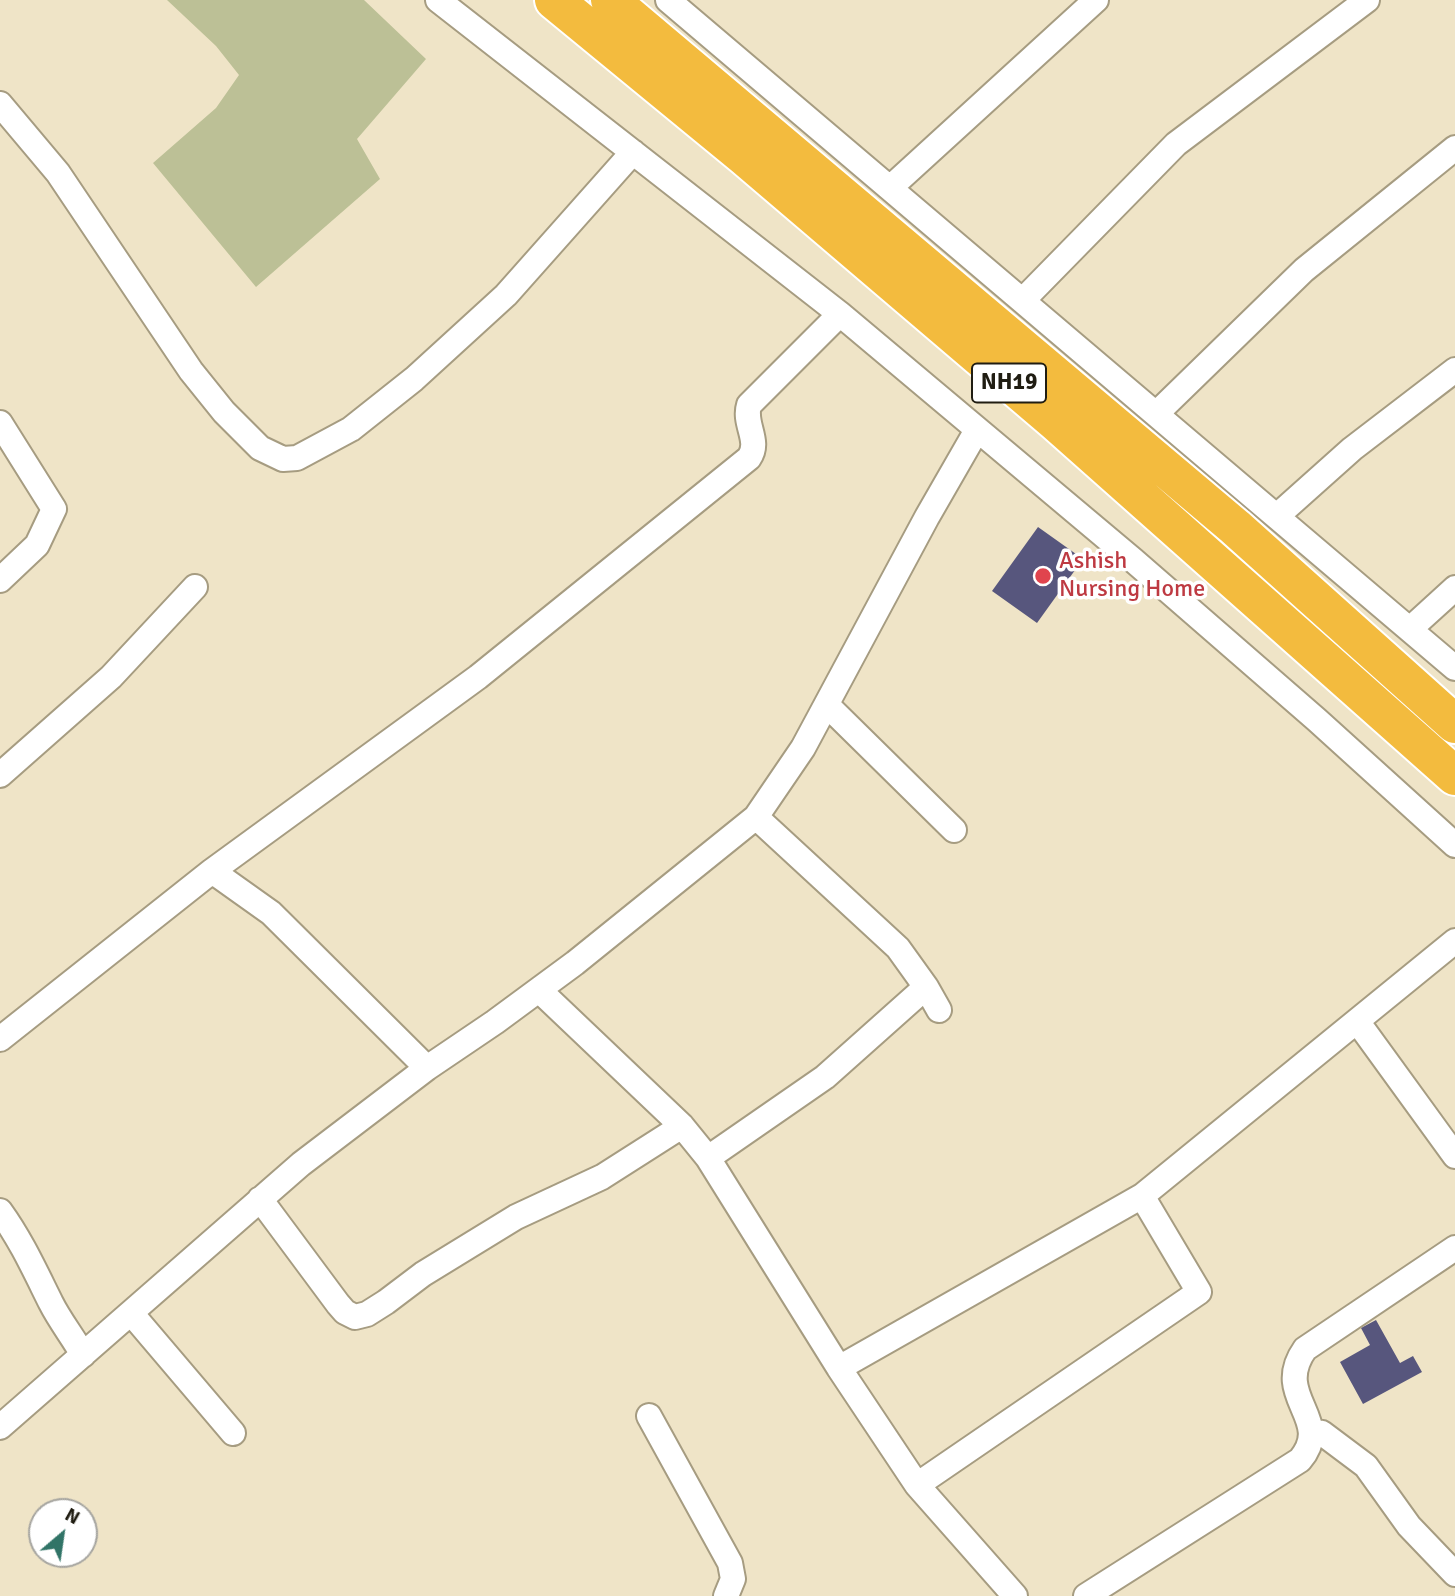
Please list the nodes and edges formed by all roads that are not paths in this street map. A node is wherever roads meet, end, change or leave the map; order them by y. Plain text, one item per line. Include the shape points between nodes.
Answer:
1 (438, 0) edge
2 (554, 0) edge
3 (610, 0) edge
4 (1096, 0) edge
5 (1367, 0) edge
6 (682, 4) edge
7 (0, 104) edge
8 (1455, 148) edge
9 (633, 152) junction
10 (891, 187) junction
11 (1023, 300) junction
12 (840, 314) junction
13 (1455, 370) edge
14 (1157, 413) junction
15 (0, 423) edge
16 (977, 430) junction
17 (1277, 516) junction
18 (0, 580) edge
19 (195, 587) dead end
20 (1455, 589) edge
21 (1410, 629) junction
22 (1455, 668) edge
23 (827, 705) junction
24 (1455, 724) edge
25 (0, 775) edge
26 (1455, 776) edge
27 (755, 817) junction
28 (954, 830) dead end
29 (1455, 845) edge
30 (212, 871) junction
31 (1455, 941) edge
32 (926, 987) junction
33 (539, 990) junction
34 (939, 1010) dead end
35 (1357, 1021) junction
36 (0, 1039) edge
37 (427, 1068) junction
38 (682, 1126) junction
39 (1455, 1156) edge
40 (708, 1158) junction
41 (1142, 1196) junction
42 (260, 1199) junction
43 (0, 1211) edge
44 (1455, 1248) edge
45 (131, 1312) junction
46 (83, 1354) junction
47 (839, 1368) junction
48 (649, 1416) dead end
49 (0, 1427) edge
50 (233, 1433) dead end
51 (1312, 1438) junction
52 (917, 1485) junction
53 (1455, 1574) edge
54 (726, 1596) edge
55 (1015, 1596) edge
56 (1086, 1596) edge

1 - 9 street
2 - 26 highway, NH19 via 1056,422
3 - 24 highway, NH19 via 1235,527
4 - 10 street
5 - 11 street via 1176,144
6 - 10 street
7 - 9 street via 58,173 191,371 260,448 283,458 297,458 351,429 414,379 506,295
8 - 14 street via 1304,270
9 - 12 street
10 - 11 street
11 - 14 street
12 - 16 street
12 - 30 street via 752,400 747,418 755,444 749,458 478,677
13 - 17 street via 1352,449
14 - 17 street
15 - 18 street via 54,509 37,544
16 - 23 street
16 - 29 street via 1164,586
17 - 21 street
19 - 25 street via 111,677
20 - 21 street
21 - 22 street
23 - 27 street
23 - 28 street
27 - 32 street via 898,948
27 - 33 street
30 - 36 street
30 - 37 street via 271,913
31 - 35 street
32 - 34 street
32 - 40 street via 825,1077
33 - 37 street
33 - 38 street
35 - 39 street
35 - 41 street
37 - 42 street
38 - 40 street
38 - 42 street via 601,1177 516,1217 367,1314 355,1317 338,1304
40 - 47 street
41 - 47 street
41 - 52 street via 1199,1292
42 - 45 street
43 - 46 street
44 - 51 street via 1304,1349 1293,1371 1294,1386
45 - 46 street
45 - 50 street
46 - 49 street
47 - 52 street
48 - 54 street via 730,1563 733,1579
51 - 53 street via 1322,1433 1366,1466 1409,1527
51 - 56 street via 1308,1450 1292,1465
52 - 55 street

